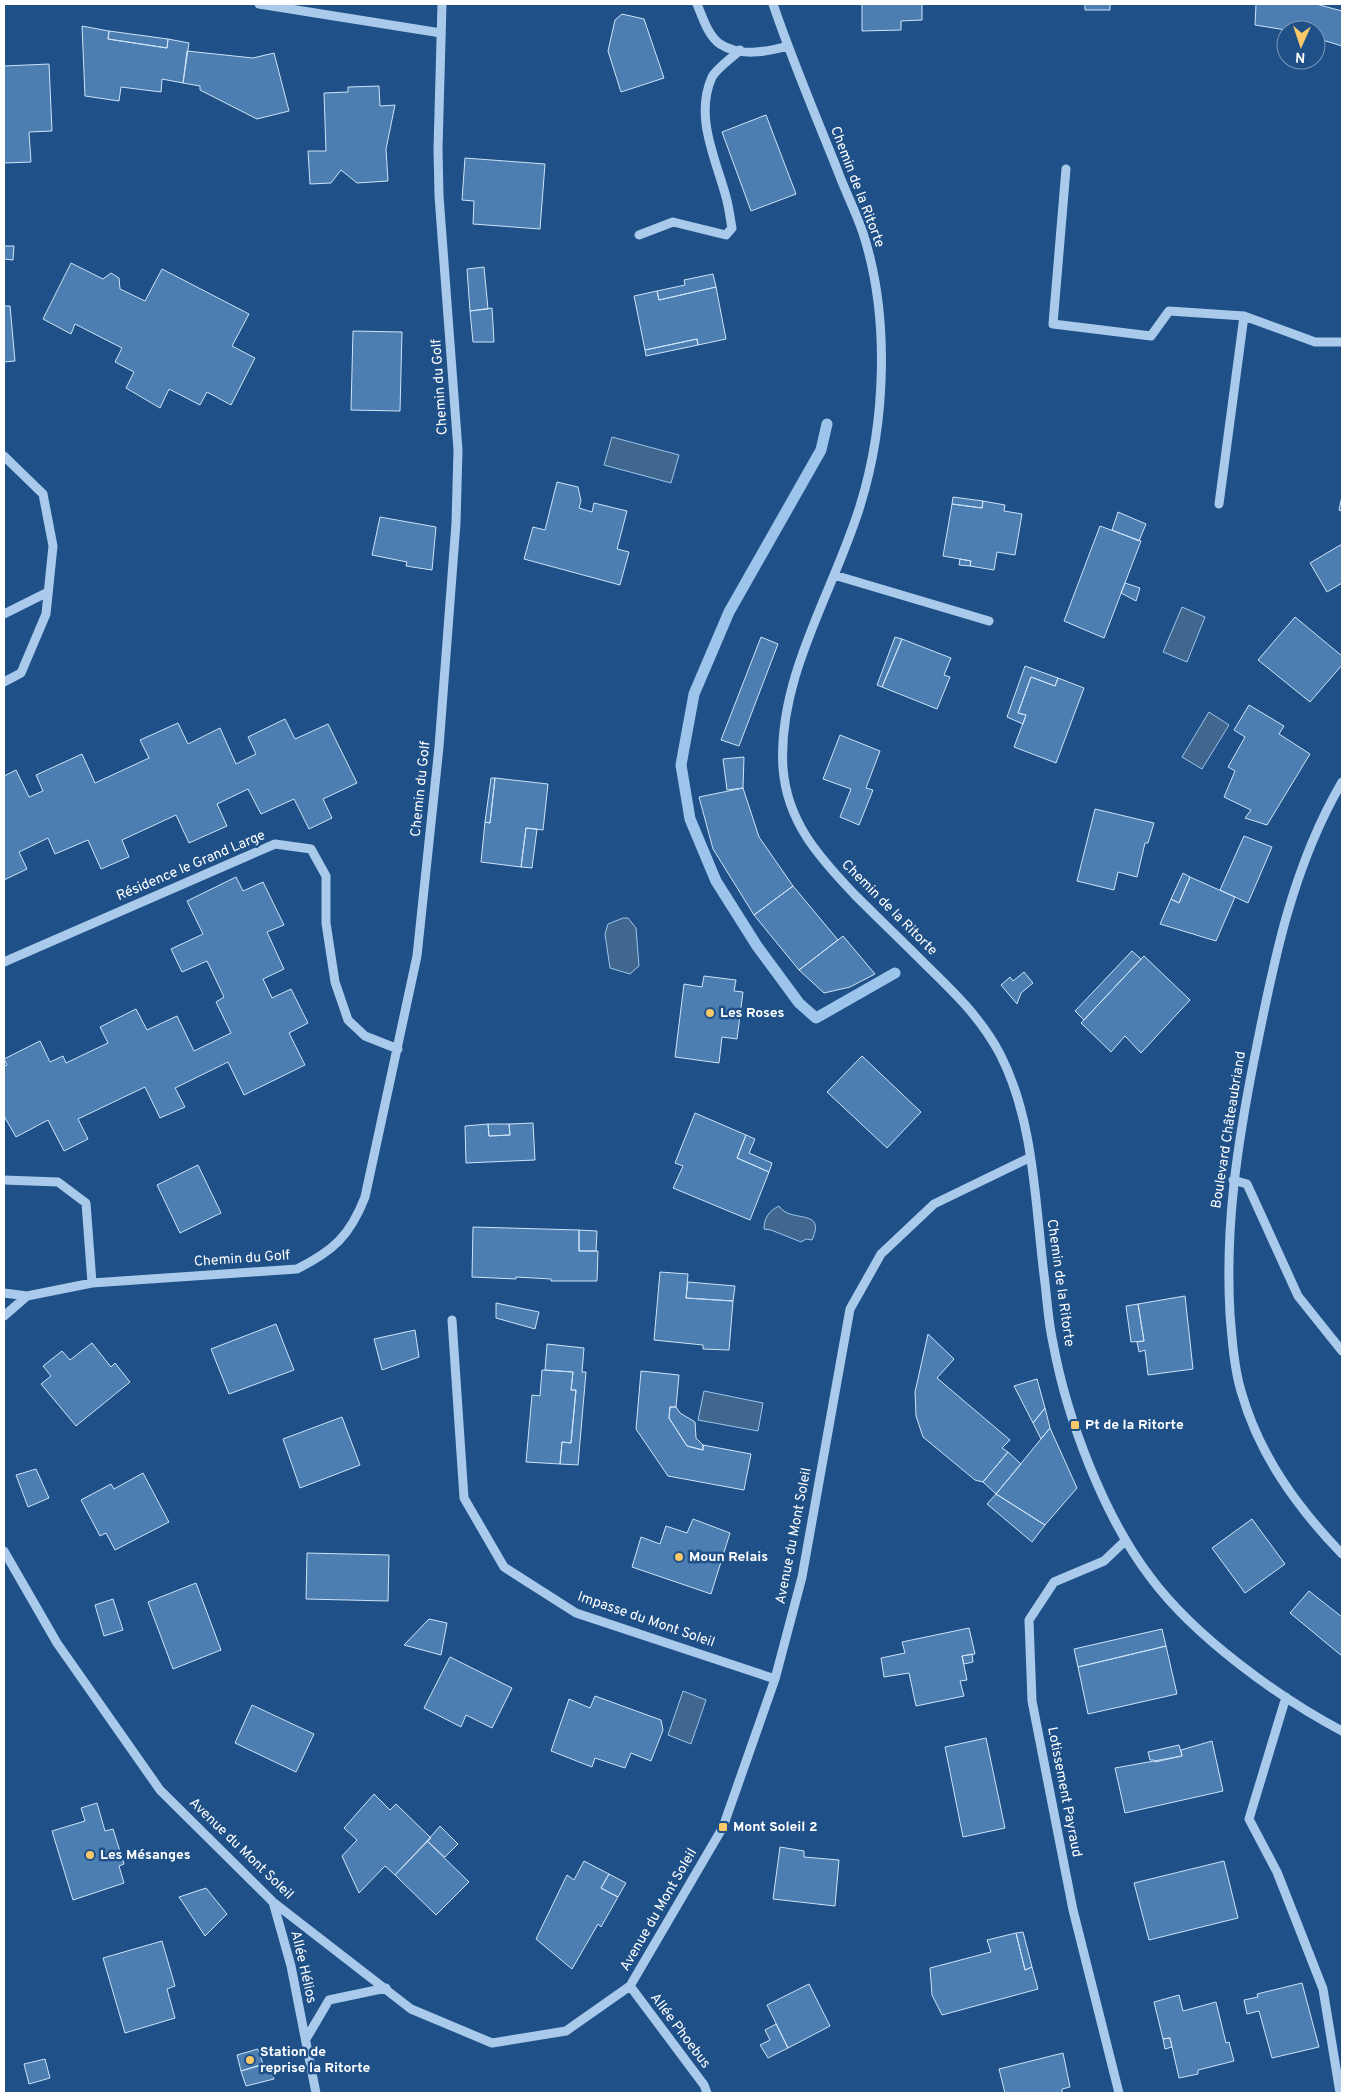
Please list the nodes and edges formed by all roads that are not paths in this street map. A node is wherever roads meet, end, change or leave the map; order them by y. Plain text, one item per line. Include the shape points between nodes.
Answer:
1 (259, 4) edge
2 (442, 4) edge
3 (697, 4) edge
4 (773, 4) edge
5 (441, 33) junction
6 (788, 46) junction
7 (740, 50) junction
8 (1066, 169) dead end
9 (639, 235) dead end
10 (1244, 316) junction
11 (1342, 342) edge
12 (4, 456) edge
13 (1219, 504) dead end
14 (834, 575) junction
15 (48, 592) junction
16 (4, 614) edge
17 (989, 621) dead end
18 (4, 682) edge
19 (1342, 782) edge
20 (4, 962) edge
21 (398, 1050) junction
22 (1029, 1158) junction
23 (4, 1180) edge
24 (1233, 1180) junction
25 (92, 1284) junction
26 (4, 1293) edge
27 (27, 1296) junction
28 (4, 1316) edge
29 (452, 1320) dead end
30 (1342, 1351) edge
31 (1125, 1541) junction
32 (4, 1551) edge
33 (1342, 1554) edge
34 (776, 1679) junction
35 (1286, 1697) junction
36 (1342, 1731) edge
37 (273, 1902) junction
38 (630, 1986) junction
39 (386, 1988) junction
40 (306, 2039) junction
41 (316, 2093) edge
42 (706, 2093) edge
43 (1119, 2093) edge
44 (1340, 2093) edge

1 - 5 street
2 - 5 street, Chemin du Golf
3 - 7 street via 704,23 719,44
4 - 6 street, Chemin de la Ritorte
5 - 21 street, Chemin du Golf via 439,196 458,450 456,514 439,747 417,956
6 - 7 street via 762,53
6 - 14 street, Chemin de la Ritorte via 863,233 877,289 880,318 878,405 872,454 861,504
7 - 9 street via 713,76 707,100 706,124 711,153 727,198 732,228 726,235 672,222
8 - 10 street via 1054,324 1151,336 1169,311
10 - 11 street via 1315,342
10 - 13 street
12 - 15 street via 43,494 53,546
14 - 17 street
14 - 22 street, Chemin de la Ritorte via 797,670 786,709 783,772 790,805 820,858 966,1004 991,1037 1010,1074 1022,1115
15 - 16 street
15 - 18 street via 46,614 21,673
19 - 24 street, Boulevard Châteaubriand via 1312,846 1279,938
20 - 21 street, Résidence le Grand Large via 275,844 311,849 326,876 326,923 332,963 348,1020 365,1036
21 - 25 street, Chemin du Golf via 365,1198 350,1229 328,1251 297,1269
22 - 31 street, Chemin de la Ritorte via 1053,1344 1075,1426
22 - 34 street, Avenue du Mont Soleil via 934,1204 881,1254 850,1309 802,1577
23 - 25 street via 58,1182 86,1203
24 - 30 street via 1247,1184 1298,1296
24 - 33 street, Boulevard Châteaubriand via 1228,1279 1232,1342 1240,1390 1254,1431 1277,1476
25 - 27 street, Chemin du Golf
26 - 27 street, Chemin du Golf
27 - 28 street
29 - 34 street, Impasse du Mont Soleil via 464,1498 504,1567 576,1613
31 - 35 street, Chemin de la Ritorte via 1152,1581 1192,1622 1237,1662
31 - 43 street, Lotissement Payraud via 1104,1561 1054,1582 1029,1620 1032,1701 1073,1910
32 - 37 street, Avenue du Mont Soleil via 57,1643 160,1790
34 - 38 street, Avenue du Mont Soleil via 723,1827
35 - 36 street, Chemin de la Ritorte
35 - 44 street via 1249,1819 1277,1872 1323,1989
37 - 39 street, Avenue du Mont Soleil
37 - 40 street, Allée Hélios via 291,1966
38 - 39 street, Avenue du Mont Soleil via 566,2031 492,2043 412,2009
38 - 42 street, Allée Phoebus via 704,2085
39 - 40 street, Allée Hélios via 329,2000
40 - 41 street, Allée Hélios

